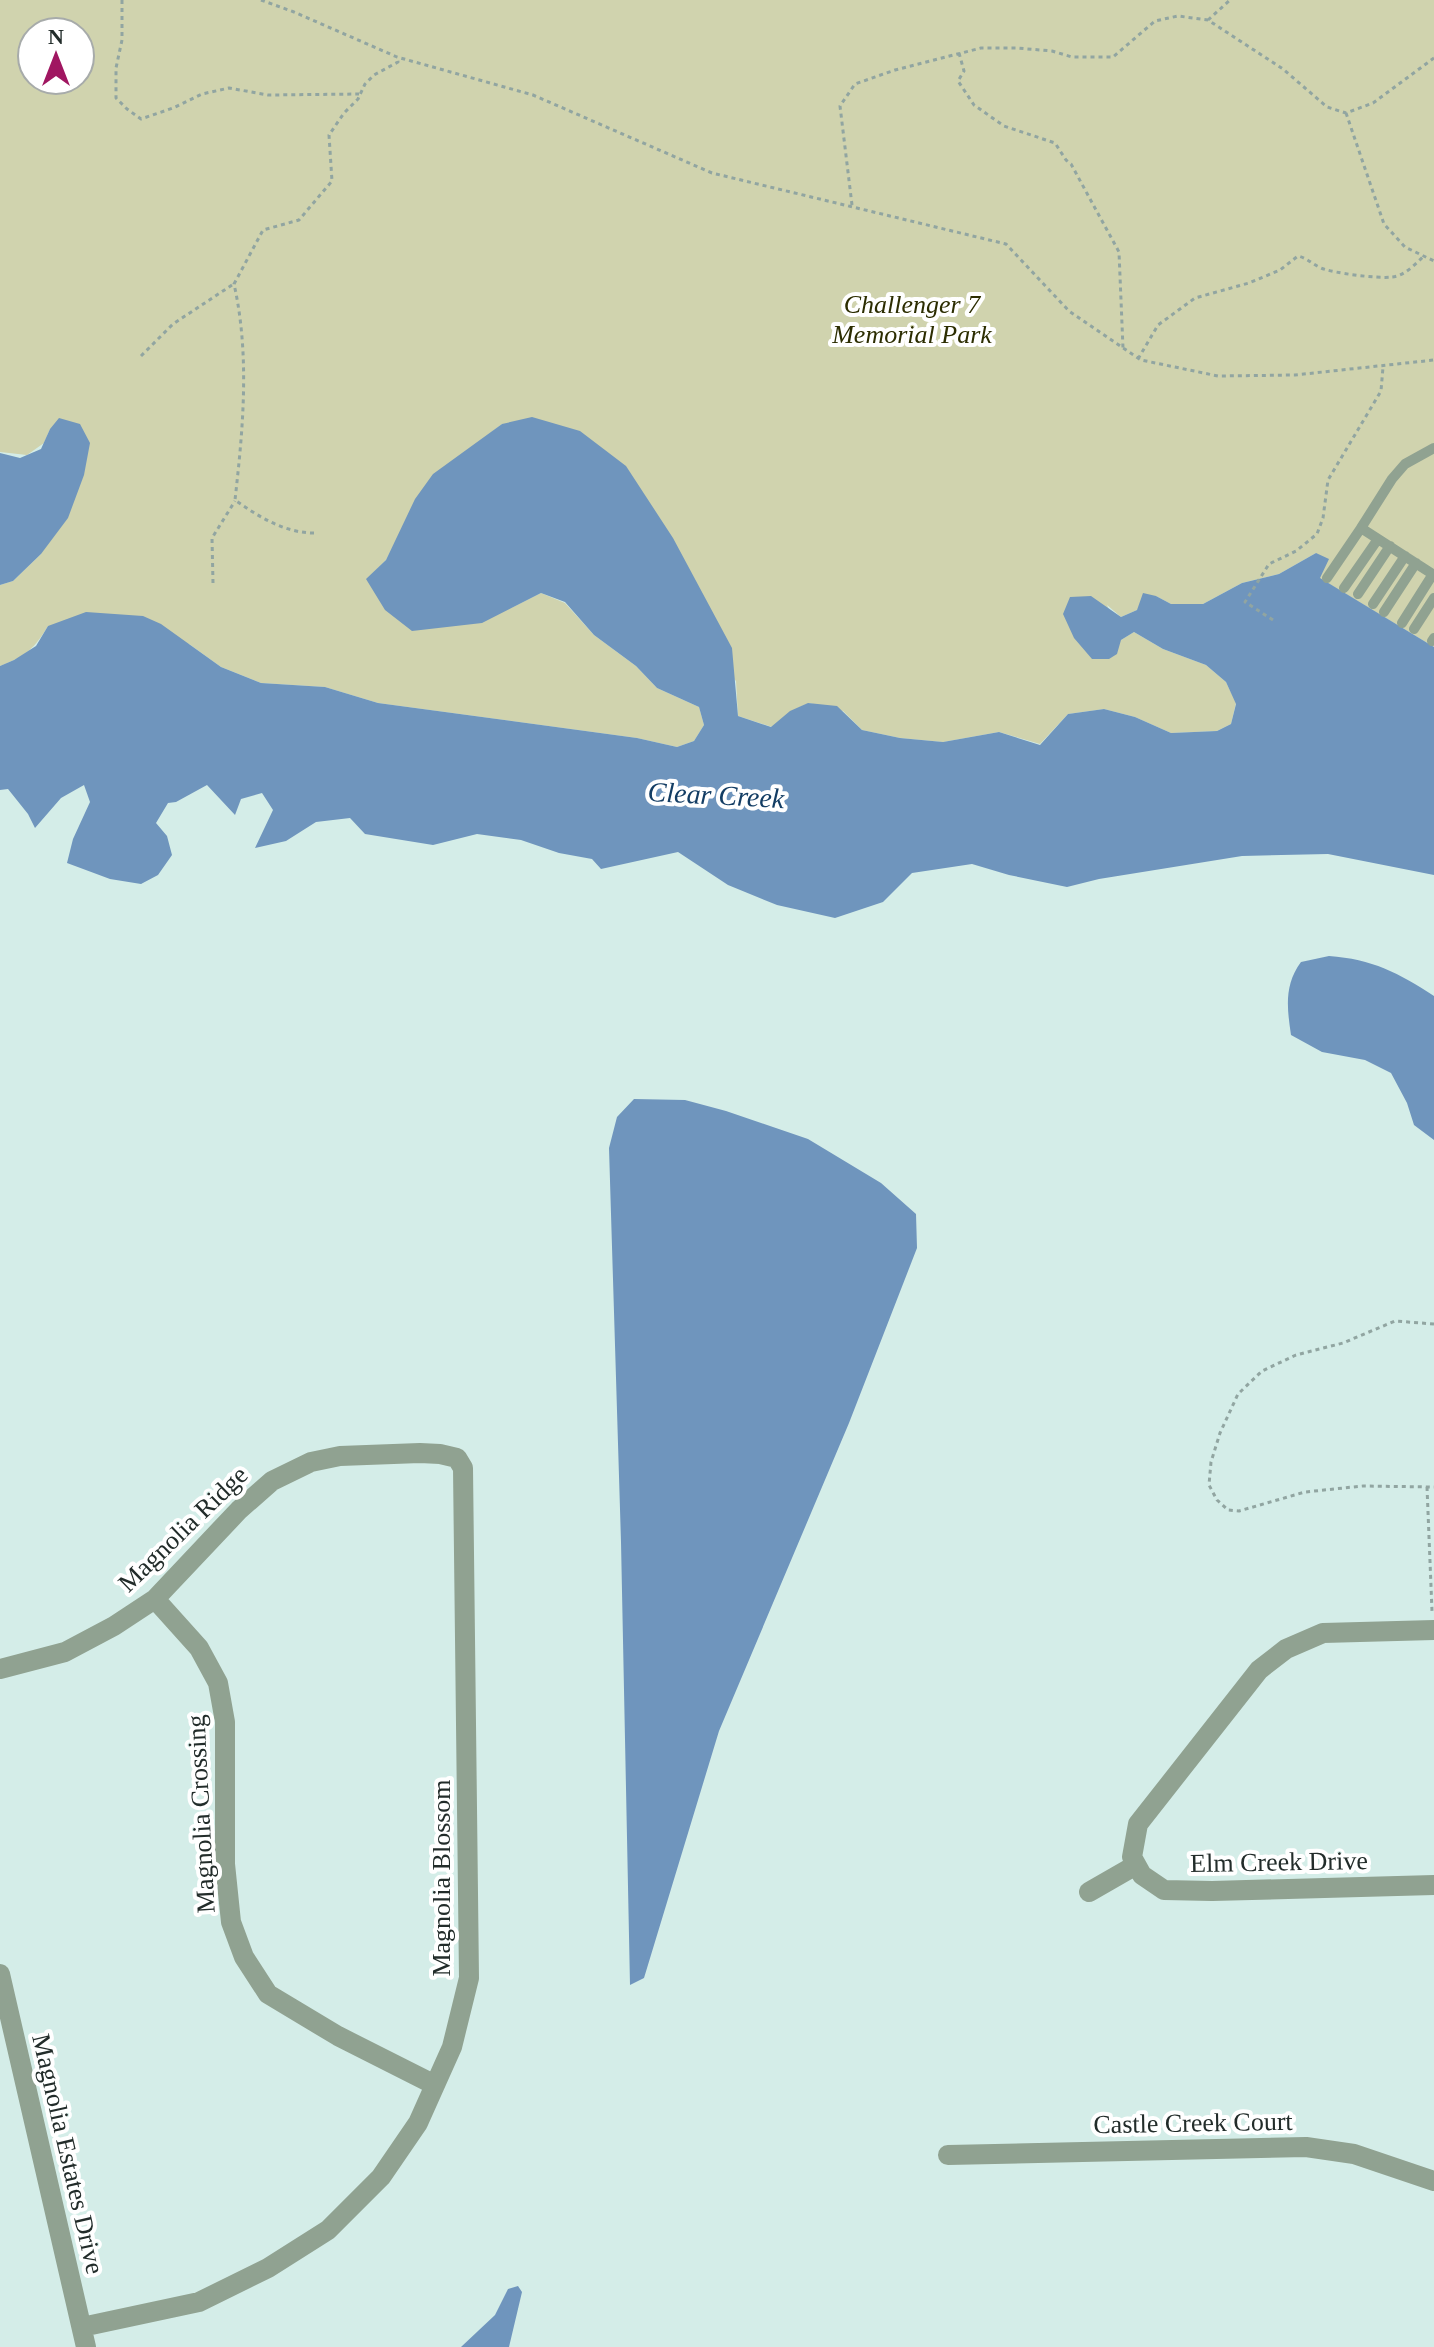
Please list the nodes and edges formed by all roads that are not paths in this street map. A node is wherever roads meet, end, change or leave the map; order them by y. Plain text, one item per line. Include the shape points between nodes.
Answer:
1 (1434, 448) edge
2 (1361, 528) junction
3 (1378, 539) junction
4 (1390, 546) junction
5 (1405, 556) junction
6 (1416, 563) junction
7 (1434, 574) edge
8 (1327, 578) dead end
9 (1344, 588) dead end
10 (1358, 594) dead end
11 (1434, 598) edge
12 (1373, 604) dead end
13 (1384, 612) dead end
14 (1402, 623) dead end
15 (1414, 629) dead end
16 (457, 1458) joint
17 (155, 1599) junction
18 (1433, 1630) edge
19 (0, 1669) edge
20 (1136, 1865) junction
21 (1434, 1885) edge
22 (1089, 1892) dead end
23 (0, 1974) edge
24 (435, 2085) junction
25 (948, 2155) dead end
26 (1434, 2181) edge
27 (84, 2337) edge

1 - 2 lane via 1405,464
2 - 3 lane
2 - 8 lane
3 - 4 lane
3 - 9 lane
4 - 5 lane
4 - 10 lane
5 - 6 lane
5 - 12 lane
6 - 7 lane
6 - 13 lane
7 - 14 lane
11 - 15 lane
16 - 17 street, Magnolia Ridge via 406,1453 311,1462 272,1481
16 - 24 street, Magnolia Blossom via 464,1482 469,1978 452,2047
17 - 19 street, Magnolia Ridge via 65,1652
17 - 24 street, Magnolia Crossing via 199,1648 218,1683 225,1722 225,1864 231,1922 244,1957 268,1994
18 - 20 street via 1323,1633 1286,1649 1259,1670 1138,1824 1132,1857
20 - 21 street, Elm Creek Drive via 1164,1890
20 - 22 street
23 - 27 street, Magnolia Estates Drive
24 - 27 street, Magnolia Blossom via 418,2123 381,2177 328,2230 199,2302
25 - 26 street, Castle Creek Court via 1306,2147 1354,2154

